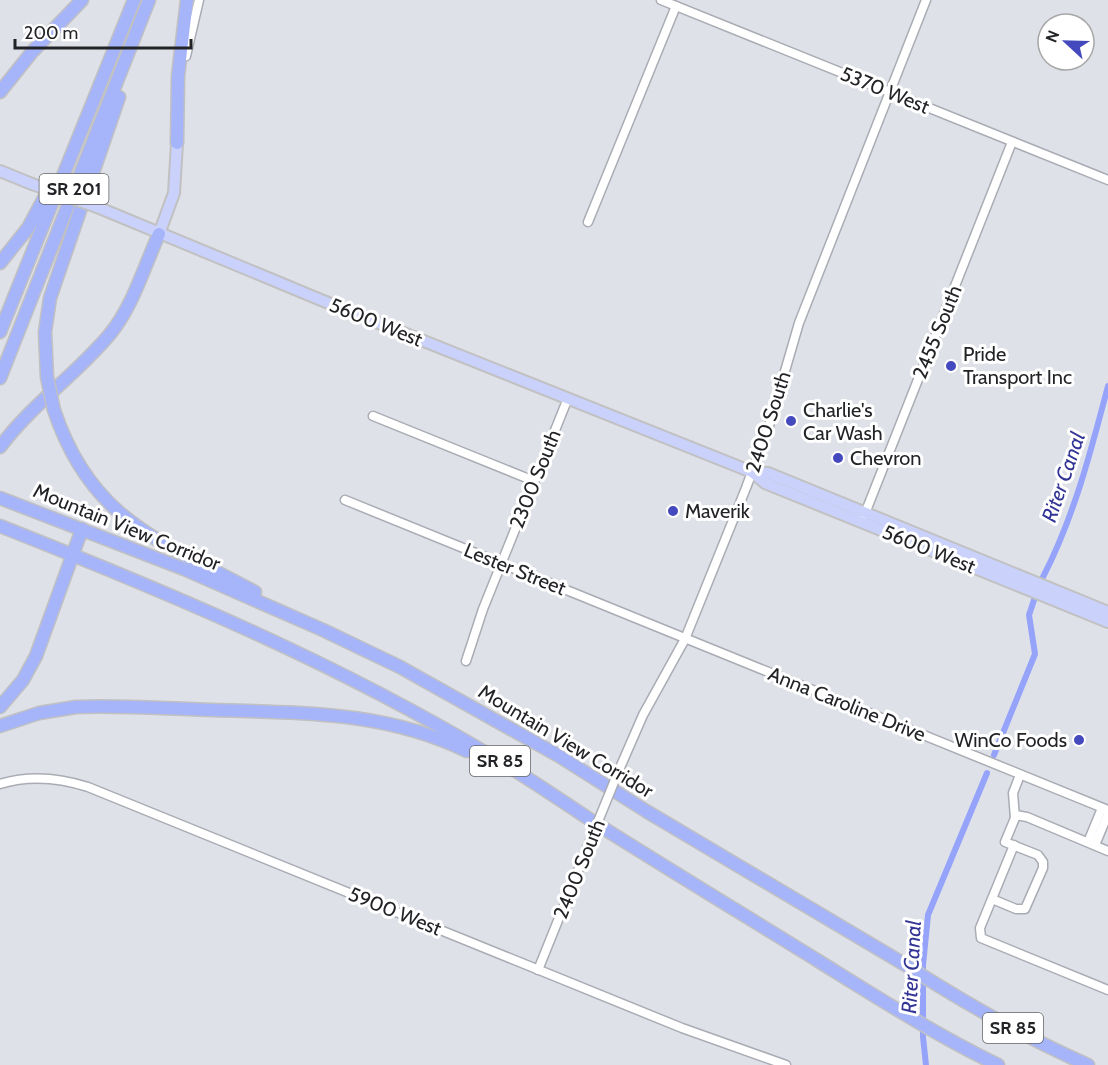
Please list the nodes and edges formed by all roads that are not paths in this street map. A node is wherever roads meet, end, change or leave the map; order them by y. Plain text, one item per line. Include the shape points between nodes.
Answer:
1 (81, 0) edge
2 (127, 0) edge
3 (134, 0) edge
4 (149, 0) edge
5 (156, 0) edge
6 (187, 0) edge
7 (199, 0) edge
8 (661, 0) edge
9 (926, 0) edge
10 (676, 6) junction
11 (0, 92) edge
12 (890, 92) junction
13 (1012, 142) junction
14 (177, 143) junction
15 (0, 171) edge
16 (1108, 180) edge
17 (588, 222) dead end
18 (159, 234) junction
19 (14, 245) junction
20 (0, 257) edge
21 (0, 262) edge
22 (0, 332) edge
23 (0, 378) edge
24 (567, 398) junction
25 (373, 417) dead end
26 (0, 447) edge
27 (752, 472) junction
28 (534, 481) junction
29 (0, 498) edge
30 (345, 500) dead end
31 (863, 517) junction
32 (0, 526) edge
33 (82, 529) junction
34 (73, 555) junction
35 (500, 564) junction
36 (1108, 612) edge
37 (1108, 622) edge
38 (685, 639) junction
39 (466, 661) dead end
40 (400, 667) junction
41 (0, 707) edge
42 (0, 726) edge
43 (1020, 775) junction
44 (0, 784) edge
45 (556, 798) junction
46 (1106, 811) edge
47 (1015, 815) junction
48 (1009, 844) junction
49 (1092, 844) junction
50 (1108, 851) edge
51 (992, 899) junction
52 (538, 970) junction
53 (1108, 990) edge
54 (786, 1065) edge
55 (998, 1065) edge
56 (1088, 1065) edge

1 - 11 highway
2 - 19 highway via 49,190
3 - 22 highway, SR 201
4 - 23 highway, SR 201
5 - 40 highway, bridge via 53,287 45,332 47,377 54,410 86,476 140,530
6 - 14 highway via 180,53
7 - 14 street via 182,78
8 - 10 street, 5370 West
9 - 12 street, 2400 South
10 - 12 street, 5370 West
10 - 17 street
12 - 13 street, 5370 West
12 - 27 street, 2400 South via 799,323
13 - 16 street, 5370 West
13 - 31 street, 2455 South
14 - 18 main road via 174,193
15 - 18 main road, 5600 West, bridge
18 - 24 main road, 5600 West
18 - 26 highway via 114,328 31,410
19 - 20 highway
19 - 21 highway
24 - 27 main road, 5600 West
24 - 28 street, 2300 South
25 - 28 street
27 - 31 main road, 5600 West via 765,483
27 - 38 street, 2400 South
28 - 35 street, 2300 South
29 - 33 highway, Mountain View Corridor / SR 85
30 - 35 street, Lester Street
31 - 36 main road, 5600 West
31 - 37 main road, 5600 West
32 - 34 highway, SR 85
33 - 34 highway
33 - 40 highway, Mountain View Corridor / SR 85 via 243,594
34 - 41 highway via 32,664
34 - 45 highway, SR 85 via 354,680 496,759
35 - 38 street, Lester Street
35 - 39 street, 2300 South
38 - 43 street, Anna Caroline Drive
38 - 52 street, 2400 South, bridge via 643,715
40 - 56 highway, Mountain View Corridor / SR 85 via 558,756 940,988
42 - 45 highway via 39,713 89,706 349,716 396,725 442,740
43 - 46 street, Anna Caroline Drive
43 - 47 street via 1013,793
44 - 52 street, 5900 West via 37,778 88,787
45 - 55 highway, SR 85 via 902,1013
46 - 49 street
47 - 48 street
47 - 49 street
48 - 51 street
48 - 51 street via 1038,855 1043,864 1029,904 1023,910
49 - 50 street
51 - 53 street via 980,928 979,936 985,941
52 - 54 street, 5900 West

